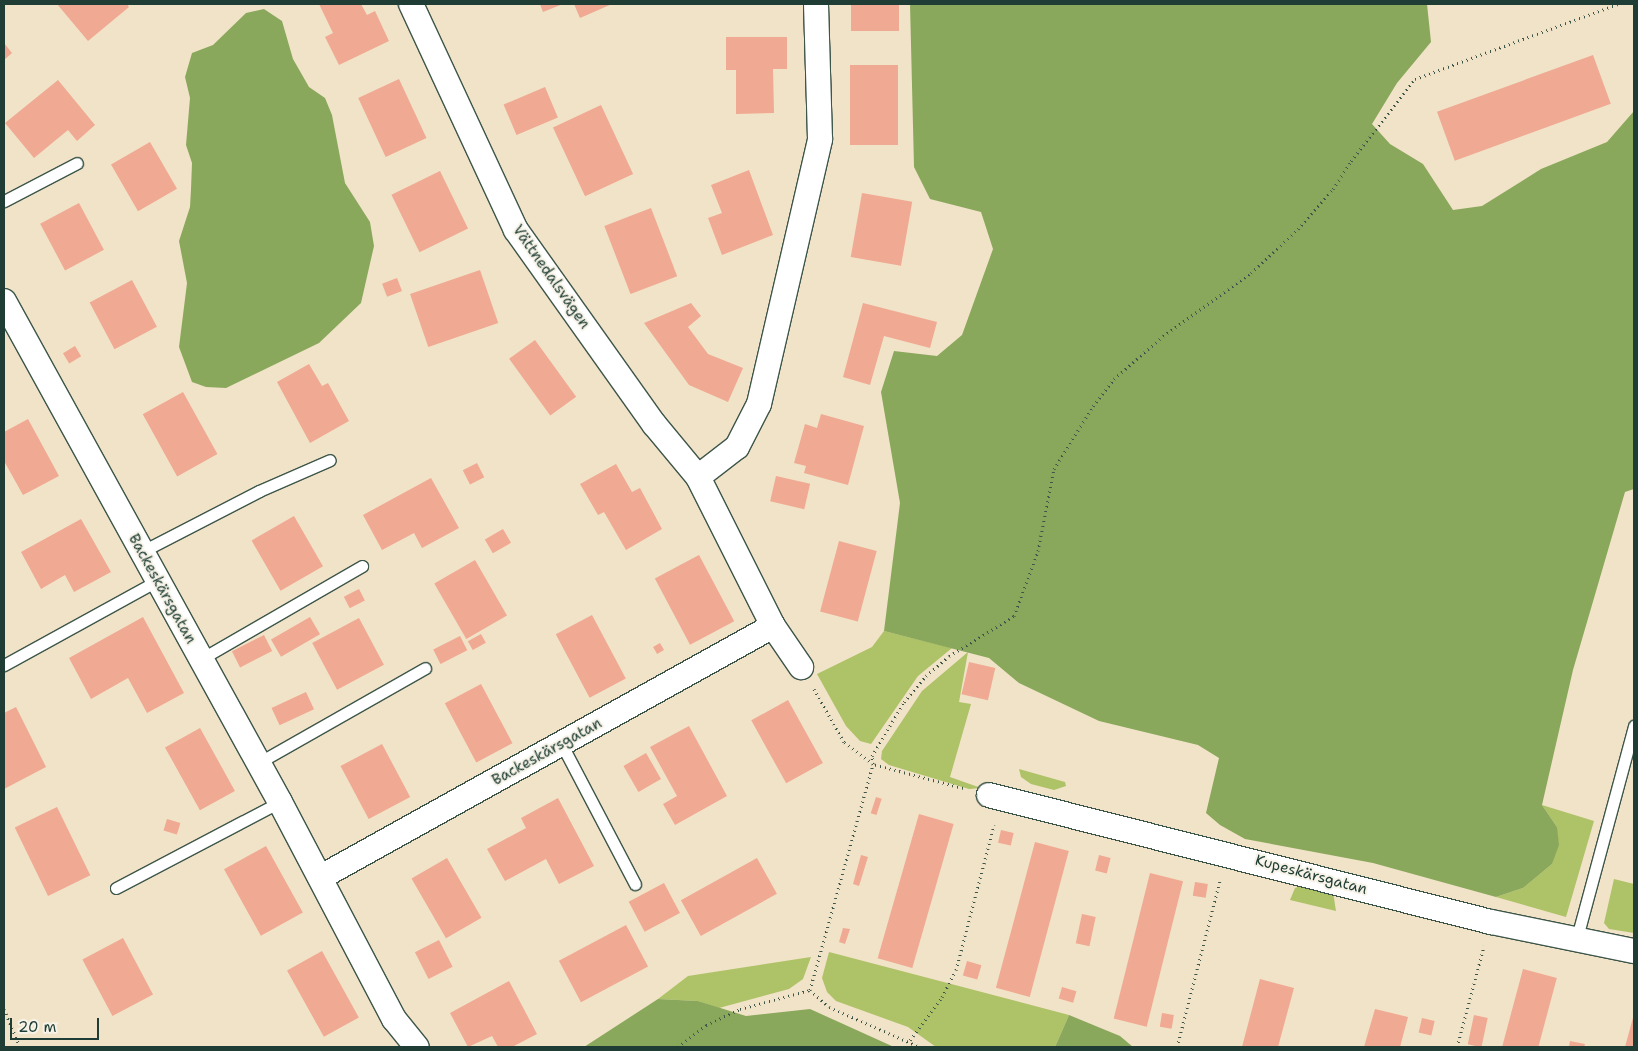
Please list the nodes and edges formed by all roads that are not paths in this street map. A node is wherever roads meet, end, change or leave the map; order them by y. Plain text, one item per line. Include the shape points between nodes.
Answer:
1 (411, 4) edge
2 (816, 4) edge
3 (77, 163) dead end
4 (4, 201) edge
5 (4, 301) edge
6 (330, 460) dead end
7 (698, 477) junction
8 (141, 552) junction
9 (362, 566) dead end
10 (157, 581) junction
11 (773, 626) junction
12 (201, 659) junction
13 (4, 665) edge
14 (801, 667) road end
15 (425, 668) dead end
16 (1634, 726) edge
17 (562, 745) junction
18 (258, 763) junction
19 (995, 797) road end
20 (280, 802) junction
21 (321, 877) junction
22 (635, 884) dead end
23 (116, 888) dead end
24 (1576, 941) junction
25 (1634, 951) edge
26 (417, 1047) edge

1 - 7 street, Vättnedalsvägen via 516,230 654,424
2 - 7 street via 820,139 759,404 737,447
3 - 4 lane
5 - 8 street, Backeskärsgatan
6 - 8 lane via 258,491
7 - 11 street, Vättnedalsvägen
8 - 10 street, Backeskärsgatan
9 - 12 lane
10 - 12 street, Backeskärsgatan
10 - 13 lane
11 - 14 street, Vättnedalsvägen
11 - 17 street, Backeskärsgatan
12 - 18 street, Backeskärsgatan
15 - 18 lane
16 - 24 lane
17 - 21 street, Backeskärsgatan
17 - 22 lane
18 - 20 street, Backeskärsgatan
19 - 24 street, Kupeskärsgatan
20 - 21 street, Backeskärsgatan
20 - 23 lane
21 - 26 street, Backeskärsgatan via 394,1019
24 - 25 street, Kupeskärsgatan

